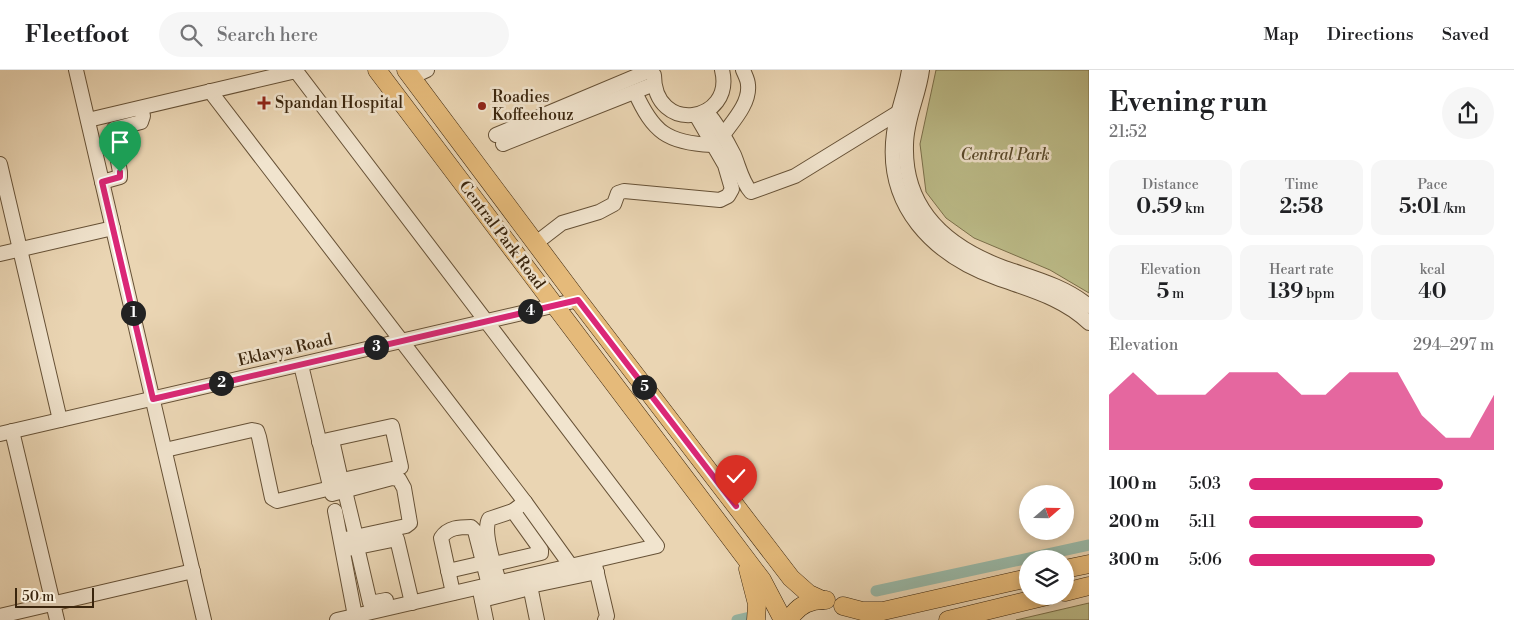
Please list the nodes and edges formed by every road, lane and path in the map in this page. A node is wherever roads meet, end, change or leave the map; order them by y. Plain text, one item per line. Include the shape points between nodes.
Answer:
1 (76, 70) edge
2 (377, 70) edge
3 (650, 70) edge
4 (742, 70) edge
5 (910, 70) edge
6 (922, 70) edge
7 (415, 72) edge
8 (655, 77) edge
9 (722, 77) edge
10 (633, 80) edge
11 (210, 91) junction
12 (140, 108) junction
13 (899, 112) junction
14 (701, 113) junction
15 (88, 120) junction
16 (723, 135) junction
17 (500, 140) dead end
18 (712, 144) junction
19 (0, 164) edge
20 (102, 182) junction
21 (113, 228) junction
22 (536, 243) junction
23 (20, 249) junction
24 (0, 254) edge
25 (578, 300) junction
26 (555, 305) junction
27 (1089, 306) edge
28 (486, 321) junction
29 (1089, 323) edge
30 (401, 341) junction
31 (302, 365) junction
32 (153, 399) junction
33 (60, 420) junction
34 (6, 433) edge
35 (325, 441) junction
36 (165, 450) junction
37 (335, 492) junction
38 (525, 502) junction
39 (513, 511) junction
40 (356, 542) junction
41 (342, 545) junction
42 (744, 557) junction
43 (489, 563) junction
44 (1089, 564) edge
45 (571, 566) junction
46 (595, 566) junction
47 (1074, 567) edge
48 (193, 571) junction
49 (448, 571) junction
50 (1019, 580) edge
51 (525, 582) junction
52 (1089, 586) edge
53 (487, 588) junction
54 (1074, 590) edge
55 (454, 593) junction
56 (411, 598) junction
57 (822, 600) junction
58 (1019, 603) edge
59 (53, 604) junction
60 (843, 606) junction
61 (355, 616) junction
62 (0, 618) edge
63 (57, 620) edge
64 (204, 620) edge
65 (338, 620) edge
66 (486, 620) edge
67 (528, 620) edge
68 (537, 620) edge
69 (605, 620) edge
70 (756, 620) edge
71 (783, 620) edge
72 (789, 620) edge
73 (855, 620) edge
74 (948, 620) edge

1 - 15 street
2 - 26 main road, Central Park Road
3 - 10 street
4 - 9 street
4 - 16 street via 748,84 748,96
5 - 13 street
6 - 27 street via 908,125 906,154 914,193 926,216 946,236 971,253 1053,284
7 - 22 main road, Central Park Road
8 - 10 street
8 - 14 street via 658,97 664,106 684,116
9 - 14 street via 718,99
10 - 17 street
10 - 18 street via 644,111 654,126 668,137
11 - 12 street
11 - 28 street via 296,71
11 - 30 street
12 - 15 street
12 - 20 street via 141,122 114,129 120,177
13 - 16 street via 795,176 751,192
13 - 29 street via 893,143 898,184 908,212 925,234 965,264 1048,296
14 - 16 street via 719,126
14 - 18 street
15 - 20 street
18 - 22 street via 725,165 732,189 728,196 720,200 624,191 618,193 614,204 562,223
19 - 23 street
20 - 21 street
21 - 23 street
21 - 32 street
22 - 25 main road, Central Park Road
23 - 24 street
23 - 33 street
25 - 26 street, Eklavya Road
25 - 57 main road, Central Park Road via 791,578 809,594
26 - 28 street, Eklavya Road
26 - 42 main road, Central Park Road
28 - 30 street, Eklavya Road
28 - 46 street via 657,546
30 - 31 street, Eklavya Road
30 - 38 street
31 - 32 street, Eklavya Road
31 - 35 street
32 - 33 street, Eklavya Road
32 - 36 street
33 - 34 street, Eklavya Road
34 - 59 street
35 - 37 street
35 - 37 street via 392,426 401,466
36 - 37 street via 257,431 272,498 277,502
36 - 48 street
37 - 40 street
37 - 40 street via 392,478 399,479 404,488 410,523
37 - 41 street
38 - 39 street
38 - 45 street
39 - 43 street via 489,519 486,524
39 - 43 street via 541,553
40 - 41 street
40 - 56 street via 397,539
40 - 56 street via 370,604
41 - 61 street
42 - 70 main road via 754,592
42 - 71 main road, Central Park Road via 769,592
43 - 49 street
43 - 49 street via 475,531 471,527 457,527 441,538
43 - 53 street
44 - 47 main road
45 - 46 street
45 - 51 street
46 - 51 street
46 - 69 street via 607,616
48 - 59 street
48 - 64 street
49 - 55 street
50 - 60 main road via 890,610 872,612
51 - 53 street
51 - 53 street
51 - 67 street
51 - 68 street
52 - 54 main road
53 - 55 street
53 - 66 street
55 - 56 street
56 - 61 street
57 - 60 main road, Central Park Road
57 - 72 main road via 801,606
58 - 74 main road
59 - 62 street
59 - 63 street
60 - 73 main road
61 - 65 street

